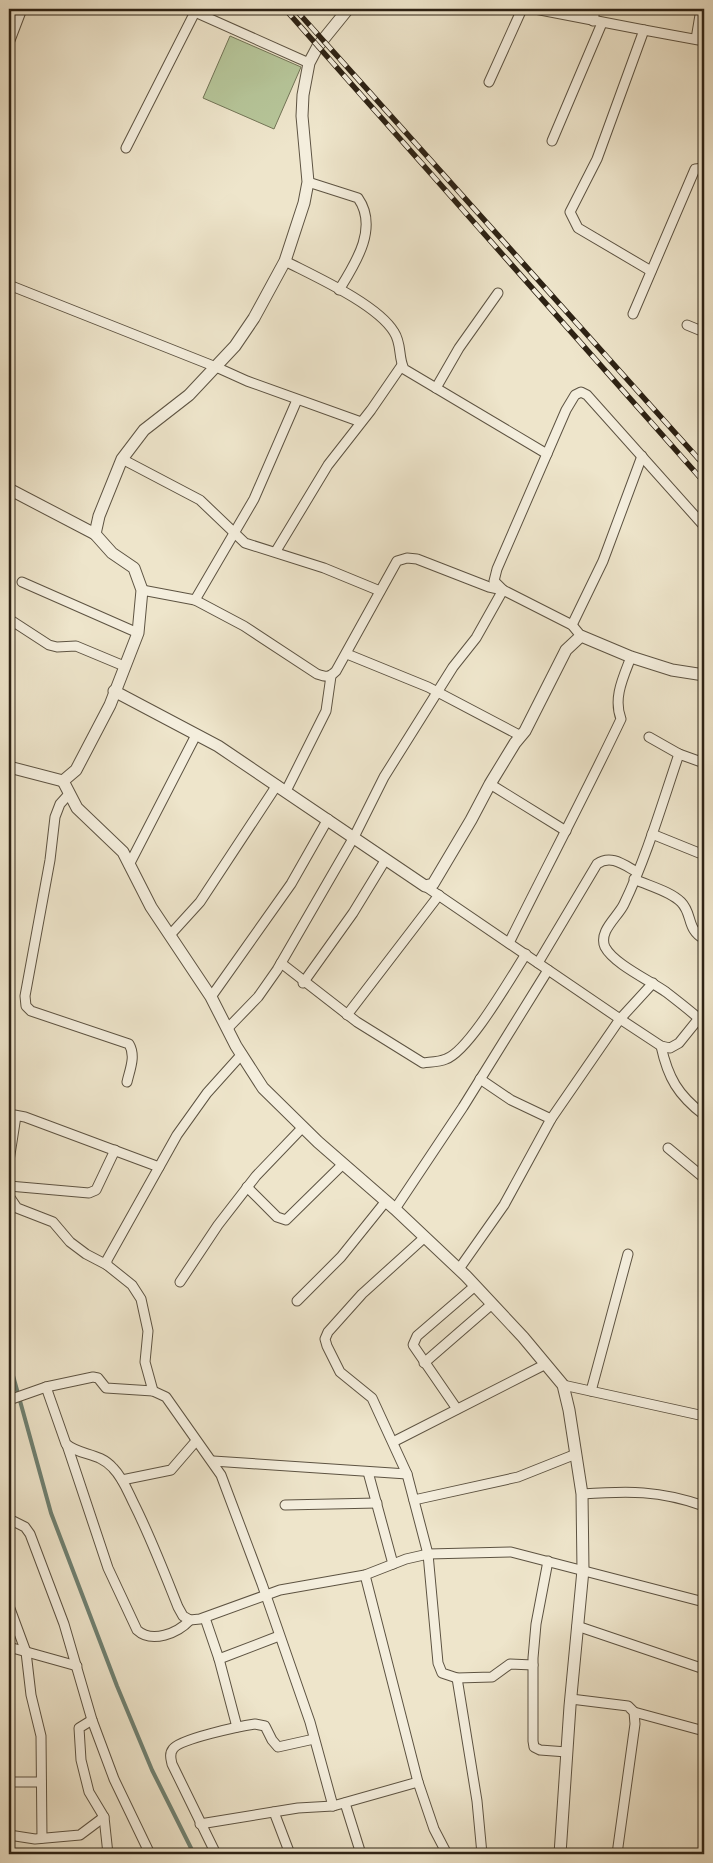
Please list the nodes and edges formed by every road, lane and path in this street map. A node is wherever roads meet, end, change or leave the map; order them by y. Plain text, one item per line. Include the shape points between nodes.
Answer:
1 (22, 9) edge
2 (348, 9) edge
3 (522, 9) edge
4 (535, 9) edge
5 (595, 9) edge
6 (701, 9) edge
7 (192, 11) edge
8 (598, 22) junction
9 (644, 30) junction
10 (700, 40) edge
11 (9, 43) edge
12 (308, 63) junction
13 (489, 82) dead end
14 (552, 141) dead end
15 (126, 148) dead end
16 (704, 168) edge
17 (308, 182) junction
18 (284, 261) junction
19 (651, 271) junction
20 (9, 285) edge
21 (339, 290) junction
22 (498, 293) dead end
23 (633, 314) dead end
24 (687, 325) dead end
25 (704, 332) edge
26 (402, 365) junction
27 (216, 367) junction
28 (436, 388) junction
29 (297, 400) junction
30 (361, 422) junction
31 (547, 454) junction
32 (642, 456) junction
33 (122, 459) junction
34 (9, 490) edge
35 (704, 526) edge
36 (234, 533) junction
37 (95, 534) junction
38 (276, 551) junction
39 (22, 582) dead end
40 (142, 590) junction
41 (503, 590) junction
42 (380, 591) junction
43 (195, 600) junction
44 (10, 619) edge
45 (572, 625) junction
46 (138, 633) junction
47 (581, 636) junction
48 (347, 654) junction
49 (631, 658) junction
50 (124, 666) junction
51 (704, 675) edge
52 (331, 676) junction
53 (437, 691) junction
54 (114, 692) junction
55 (196, 734) junction
56 (521, 736) junction
57 (649, 737) dead end
58 (679, 754) junction
59 (704, 763) edge
60 (9, 767) edge
61 (63, 781) junction
62 (490, 784) junction
63 (281, 788) junction
64 (69, 794) junction
65 (328, 819) junction
66 (566, 832) junction
67 (652, 834) junction
68 (354, 837) junction
69 (704, 855) edge
70 (386, 860) junction
71 (129, 864) junction
72 (636, 876) junction
73 (425, 886) junction
74 (439, 895) junction
75 (170, 935) junction
76 (704, 939) edge
77 (510, 943) junction
78 (526, 954) junction
79 (281, 963) junction
80 (538, 963) junction
81 (548, 970) junction
82 (303, 983) junction
83 (653, 984) junction
84 (211, 997) junction
85 (347, 1015) junction
86 (620, 1019) junction
87 (703, 1019) edge
88 (228, 1028) junction
89 (661, 1046) junction
90 (242, 1054) junction
91 (480, 1079) junction
92 (127, 1082) dead end
93 (12, 1115) edge
94 (704, 1115) edge
95 (551, 1119) junction
96 (303, 1127) junction
97 (668, 1148) dead end
98 (115, 1150) junction
99 (9, 1161) edge
100 (344, 1164) junction
101 (159, 1167) junction
102 (704, 1178) edge
103 (9, 1186) edge
104 (247, 1186) junction
105 (9, 1196) edge
106 (386, 1201) junction
107 (395, 1209) junction
108 (425, 1237) junction
109 (628, 1254) dead end
110 (107, 1265) junction
111 (459, 1270) junction
112 (180, 1282) dead end
113 (475, 1286) junction
114 (297, 1301) dead end
115 (492, 1304) junction
116 (424, 1363) junction
117 (546, 1364) junction
118 (563, 1385) junction
119 (46, 1387) junction
120 (153, 1391) junction
121 (591, 1391) junction
122 (9, 1400) edge
123 (457, 1409) junction
124 (704, 1416) edge
125 (196, 1441) junction
126 (393, 1442) junction
127 (66, 1444) junction
128 (576, 1454) junction
129 (213, 1461) junction
130 (368, 1472) junction
131 (407, 1474) junction
132 (122, 1480) junction
133 (582, 1494) junction
134 (414, 1500) junction
135 (377, 1503) junction
136 (285, 1505) dead end
137 (704, 1506) edge
138 (9, 1519) edge
139 (428, 1554) junction
140 (548, 1561) junction
141 (393, 1564) junction
142 (583, 1570) junction
143 (365, 1575) junction
144 (265, 1595) junction
145 (704, 1602) edge
146 (9, 1606) edge
147 (205, 1618) junction
148 (190, 1620) junction
149 (577, 1626) junction
150 (279, 1636) junction
151 (9, 1648) edge
152 (26, 1652) junction
153 (219, 1659) junction
154 (533, 1665) junction
155 (76, 1666) junction
156 (704, 1670) edge
157 (457, 1678) junction
158 (570, 1698) junction
159 (634, 1712) junction
160 (92, 1720) junction
161 (237, 1727) junction
162 (704, 1731) edge
163 (314, 1739) junction
164 (567, 1752) junction
165 (9, 1782) edge
166 (41, 1782) junction
167 (418, 1782) junction
168 (345, 1803) junction
169 (333, 1806) junction
170 (274, 1812) junction
171 (104, 1817) junction
172 (200, 1824) junction
173 (9, 1835) edge
174 (42, 1838) junction
175 (108, 1854) edge
176 (150, 1854) edge
177 (216, 1854) edge
178 (290, 1854) edge
179 (362, 1854) edge
180 (447, 1854) edge
181 (482, 1854) edge
182 (560, 1854) edge
183 (617, 1854) edge

1 - 11 street
2 - 12 street
3 - 13 street
4 - 8 street
5 - 8 street
6 - 10 street
7 - 12 street
7 - 15 street
8 - 9 street
8 - 14 street
9 - 10 street
9 - 19 street via 596,159 570,212 578,228
12 - 17 street via 302,109
16 - 19 street via 696,169
17 - 18 street
17 - 21 street via 358,198 365,214 363,246
18 - 21 street
18 - 27 street via 254,318
19 - 23 street
20 - 27 street
21 - 26 street via 390,326 398,340
22 - 28 street via 459,348
24 - 25 street
26 - 28 street
26 - 30 street
27 - 29 street
27 - 33 street via 189,395 144,430
28 - 31 street
29 - 30 street
29 - 36 street via 254,499
30 - 38 street via 328,465
31 - 32 street via 566,410 575,395 581,392
31 - 41 street via 497,569 494,581
32 - 35 street
32 - 45 street via 603,561
33 - 36 street via 200,500
33 - 37 street
34 - 37 street
36 - 38 street via 245,543
36 - 43 street
37 - 40 street via 112,553 134,568
38 - 42 street
39 - 46 street
40 - 43 street
40 - 46 street
41 - 42 street via 407,558 397,561
41 - 45 street
41 - 53 street via 470,648
42 - 48 street
43 - 52 street via 244,626 317,674 326,678
44 - 50 street via 50,645 76,646
45 - 47 street
46 - 50 street
47 - 49 street
47 - 56 street via 566,650
48 - 52 street
48 - 53 street
49 - 51 street
49 - 66 street via 618,691 621,720
50 - 54 street
52 - 63 street via 326,711
53 - 56 street
53 - 68 street via 384,777
54 - 55 street
54 - 61 street via 76,770
55 - 63 street
55 - 71 street
56 - 62 street
57 - 58 street
58 - 59 street
58 - 67 street
60 - 61 street
61 - 64 street
62 - 66 street
62 - 73 street via 433,884
63 - 65 street
63 - 75 street via 200,902
64 - 71 street via 77,808 123,852
64 - 92 street via 55,817 49,869 25,996 26,1006 32,1011 129,1044 133,1057
65 - 68 street
65 - 84 street via 291,884
66 - 77 street
67 - 69 street
67 - 72 street
68 - 70 street
68 - 79 street
70 - 73 street
70 - 82 street
71 - 75 street
72 - 76 street via 682,903 692,928
72 - 80 street via 611,859 597,864
72 - 83 street via 603,940 616,959
73 - 74 street
74 - 77 street
74 - 85 street
75 - 84 street
77 - 78 street
78 - 80 street
78 - 85 street via 474,1032 455,1054 446,1059 416,1061
79 - 82 street
79 - 88 street via 258,997
80 - 81 street
81 - 86 street
81 - 91 street
82 - 85 street
83 - 86 street
83 - 87 street
84 - 88 street
86 - 89 street
86 - 95 street
87 - 89 street via 679,1044 670,1048
88 - 90 street
89 - 94 street via 673,1084
90 - 96 street via 263,1088
90 - 101 street via 176,1135
91 - 95 street via 511,1100
91 - 107 street
93 - 98 street
93 - 99 street
95 - 111 street via 504,1205
96 - 100 street
96 - 104 street
97 - 102 street
98 - 101 street
98 - 103 street via 96,1190 89,1193
100 - 104 street via 286,1220 277,1217
100 - 106 street
101 - 110 street via 110,1252
104 - 112 street
105 - 110 street via 17,1208 54,1222 70,1242
106 - 107 street
106 - 114 street via 341,1257
107 - 108 street
108 - 111 street
108 - 126 street via 362,1294 325,1339 340,1372 372,1398
109 - 121 street
110 - 120 street via 132,1285 141,1299 148,1331 145,1362
111 - 113 street
113 - 115 street
113 - 116 street via 417,1336 413,1345
115 - 116 street
115 - 117 street
116 - 123 street
117 - 118 street
117 - 123 street
118 - 121 street
118 - 128 street
119 - 120 street via 93,1377 106,1388
119 - 122 street
119 - 127 street
120 - 125 street via 166,1397
121 - 124 street
123 - 126 street
125 - 129 street
125 - 132 street via 171,1470
126 - 131 street
127 - 132 street via 104,1459
127 - 148 street via 108,1568 137,1630 141,1634 155,1636 178,1631
128 - 133 street
128 - 134 street via 518,1477
129 - 130 street
129 - 144 street
130 - 131 street
130 - 135 street
131 - 134 street
132 - 148 street via 152,1540 178,1607
133 - 137 street via 635,1491 676,1496
133 - 142 street
134 - 139 street
135 - 136 street
135 - 141 street
138 - 155 street via 25,1527 30,1534
139 - 140 street via 511,1552
139 - 141 street
139 - 157 street via 438,1663 442,1673
140 - 142 street
140 - 154 street via 536,1624
141 - 143 street
142 - 145 street
142 - 149 street
143 - 144 street
143 - 167 street
144 - 147 street
144 - 150 street
146 - 152 street
147 - 148 street
147 - 153 street
149 - 156 street
149 - 158 street
150 - 153 street
150 - 163 street
151 - 152 street
152 - 155 street
152 - 166 street via 31,1695 41,1736
153 - 161 street
154 - 157 street via 510,1664 492,1677
154 - 164 street via 534,1746 540,1750
155 - 160 street
157 - 181 street via 477,1801
158 - 159 street via 628,1706
158 - 164 street
159 - 162 street
159 - 183 street
160 - 171 street via 79,1728 81,1760 89,1792
160 - 176 street via 114,1779
161 - 163 street via 262,1724 278,1747
161 - 172 street via 186,1741 174,1746 170,1753
163 - 169 street
164 - 182 street
165 - 166 street
166 - 174 street
167 - 168 street
167 - 180 street via 434,1829
168 - 169 street
168 - 179 street
169 - 170 street
170 - 172 street
170 - 178 street
171 - 174 street via 80,1835
171 - 175 street
172 - 177 street
173 - 174 street

